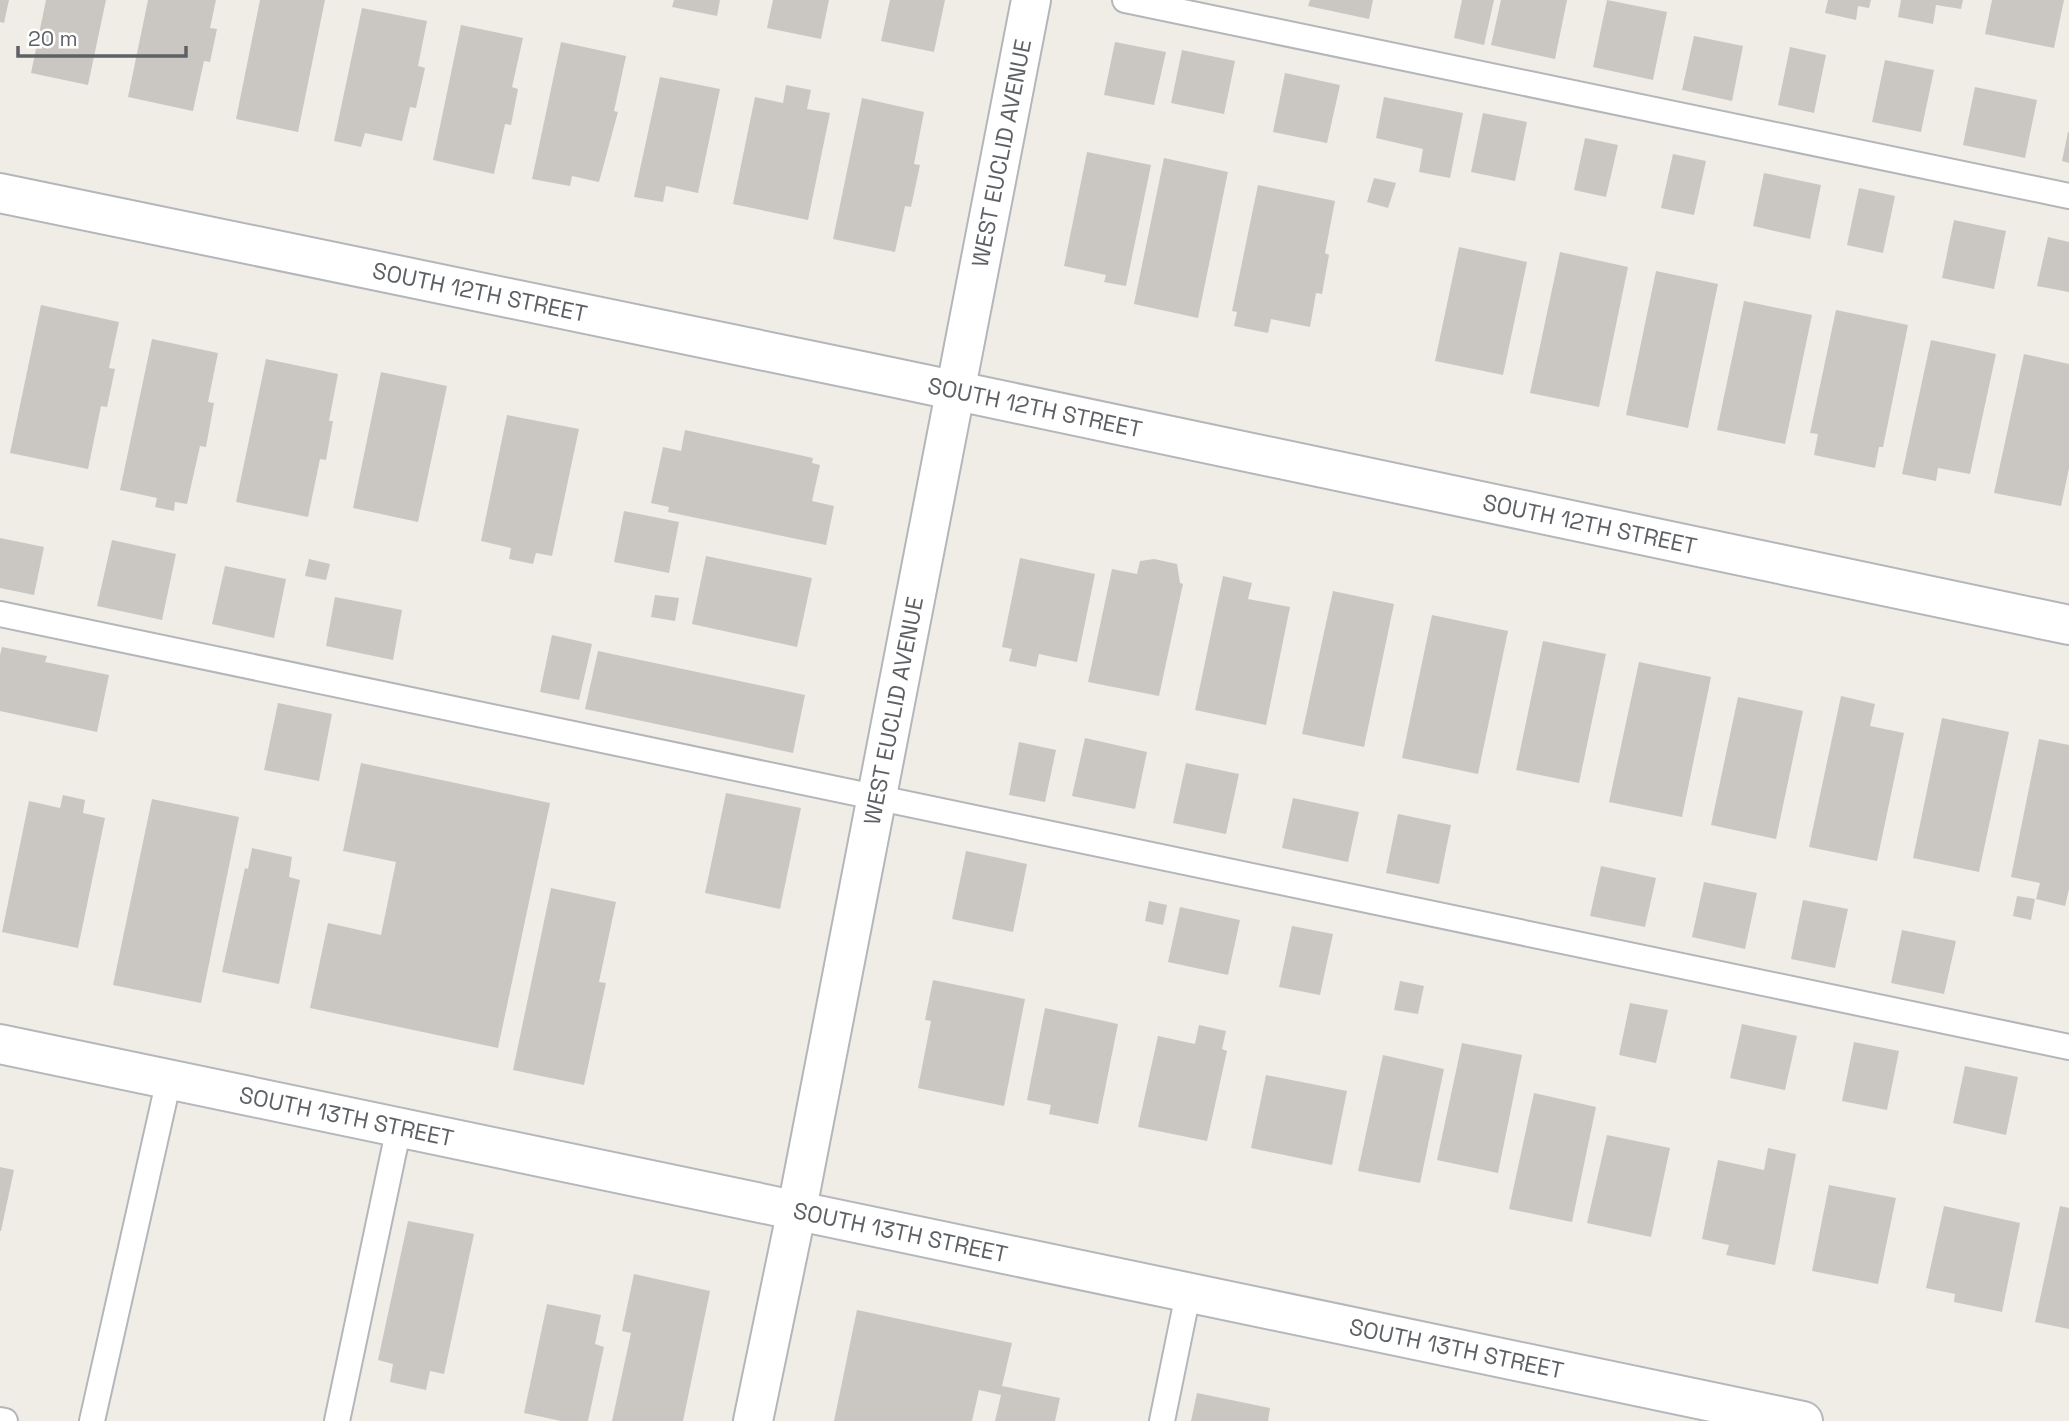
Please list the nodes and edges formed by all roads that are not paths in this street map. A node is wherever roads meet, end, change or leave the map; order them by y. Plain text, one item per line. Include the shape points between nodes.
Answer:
1 (1031, 0) edge
2 (1125, 0) edge
3 (0, 193) edge
4 (2069, 196) edge
5 (956, 391) junction
6 (0, 614) edge
7 (2069, 625) edge
8 (877, 797) junction
9 (0, 1044) edge
10 (2069, 1047) edge
11 (169, 1079) junction
12 (399, 1127) junction
13 (797, 1209) junction
14 (1188, 1294) junction
15 (92, 1421) edge
16 (338, 1421) edge
17 (753, 1421) edge
18 (1162, 1421) edge
19 (1803, 1421) edge

1 - 5 street, WEST EUCLID AVENUE
2 - 4 lane
3 - 5 street, SOUTH 12TH STREET
5 - 7 street, SOUTH 12TH STREET
5 - 8 street, WEST EUCLID AVENUE
6 - 8 lane
8 - 10 lane
8 - 13 street, WEST EUCLID AVENUE
9 - 11 street, SOUTH 13TH STREET
11 - 12 street, SOUTH 13TH STREET
11 - 15 lane
12 - 13 street, SOUTH 13TH STREET
12 - 16 lane
13 - 14 street, SOUTH 13TH STREET
13 - 17 street, WEST EUCLID AVENUE
14 - 18 lane
14 - 19 street, SOUTH 13TH STREET

